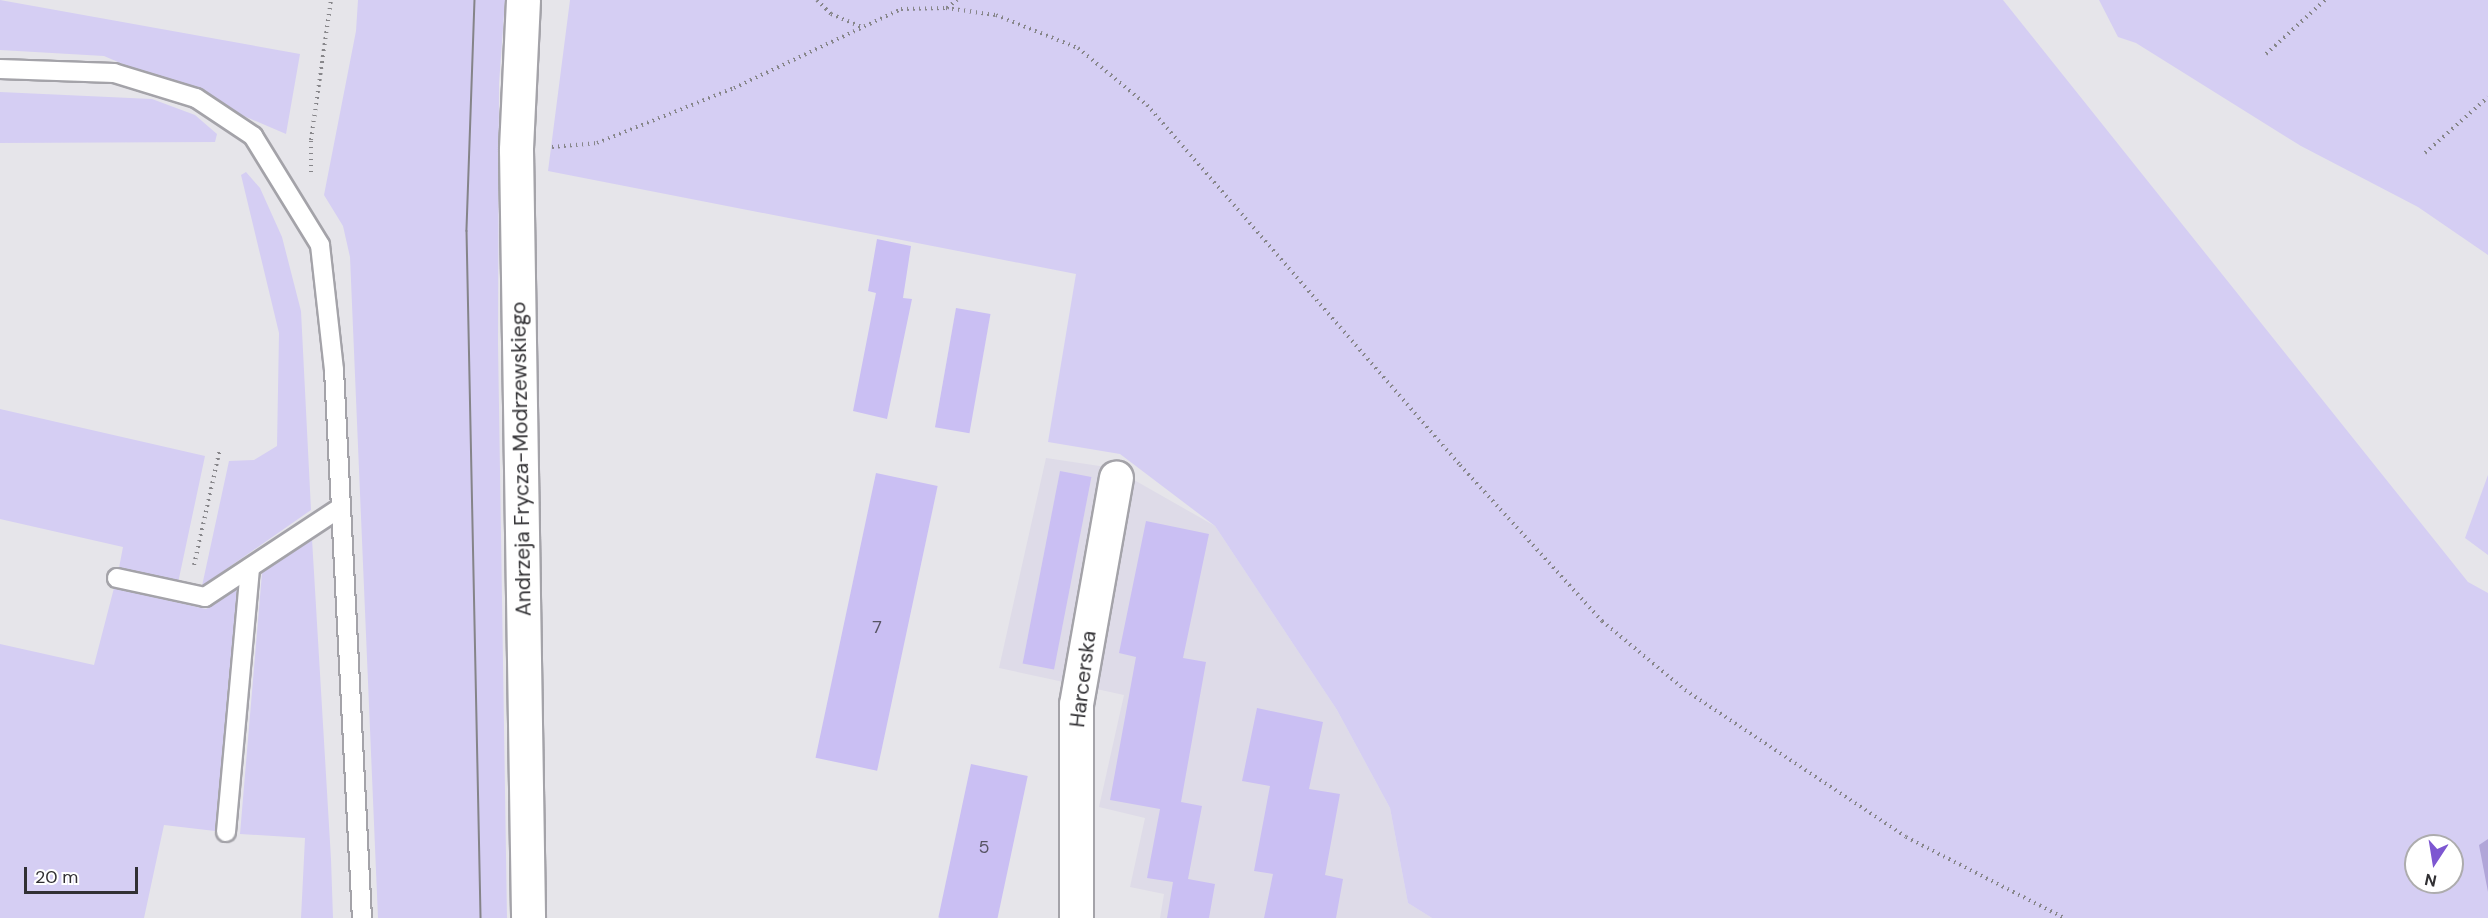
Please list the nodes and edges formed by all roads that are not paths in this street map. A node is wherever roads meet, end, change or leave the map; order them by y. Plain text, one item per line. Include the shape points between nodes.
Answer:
1 (523, 0) edge
2 (0, 69) edge
3 (1116, 477) dead end
4 (340, 508) junction
5 (250, 568) junction
6 (117, 578) dead end
7 (226, 832) dead end
8 (362, 918) edge
9 (528, 918) edge
10 (1076, 918) edge

1 - 9 main road, Andrzeja Frycza-Modrzewskiego via 516,150
2 - 4 lane via 114,73 196,98 253,136 320,245 334,370
3 - 10 main road, Harcerska via 1076,704
4 - 5 lane
4 - 8 lane
5 - 6 lane via 205,597
5 - 7 lane

